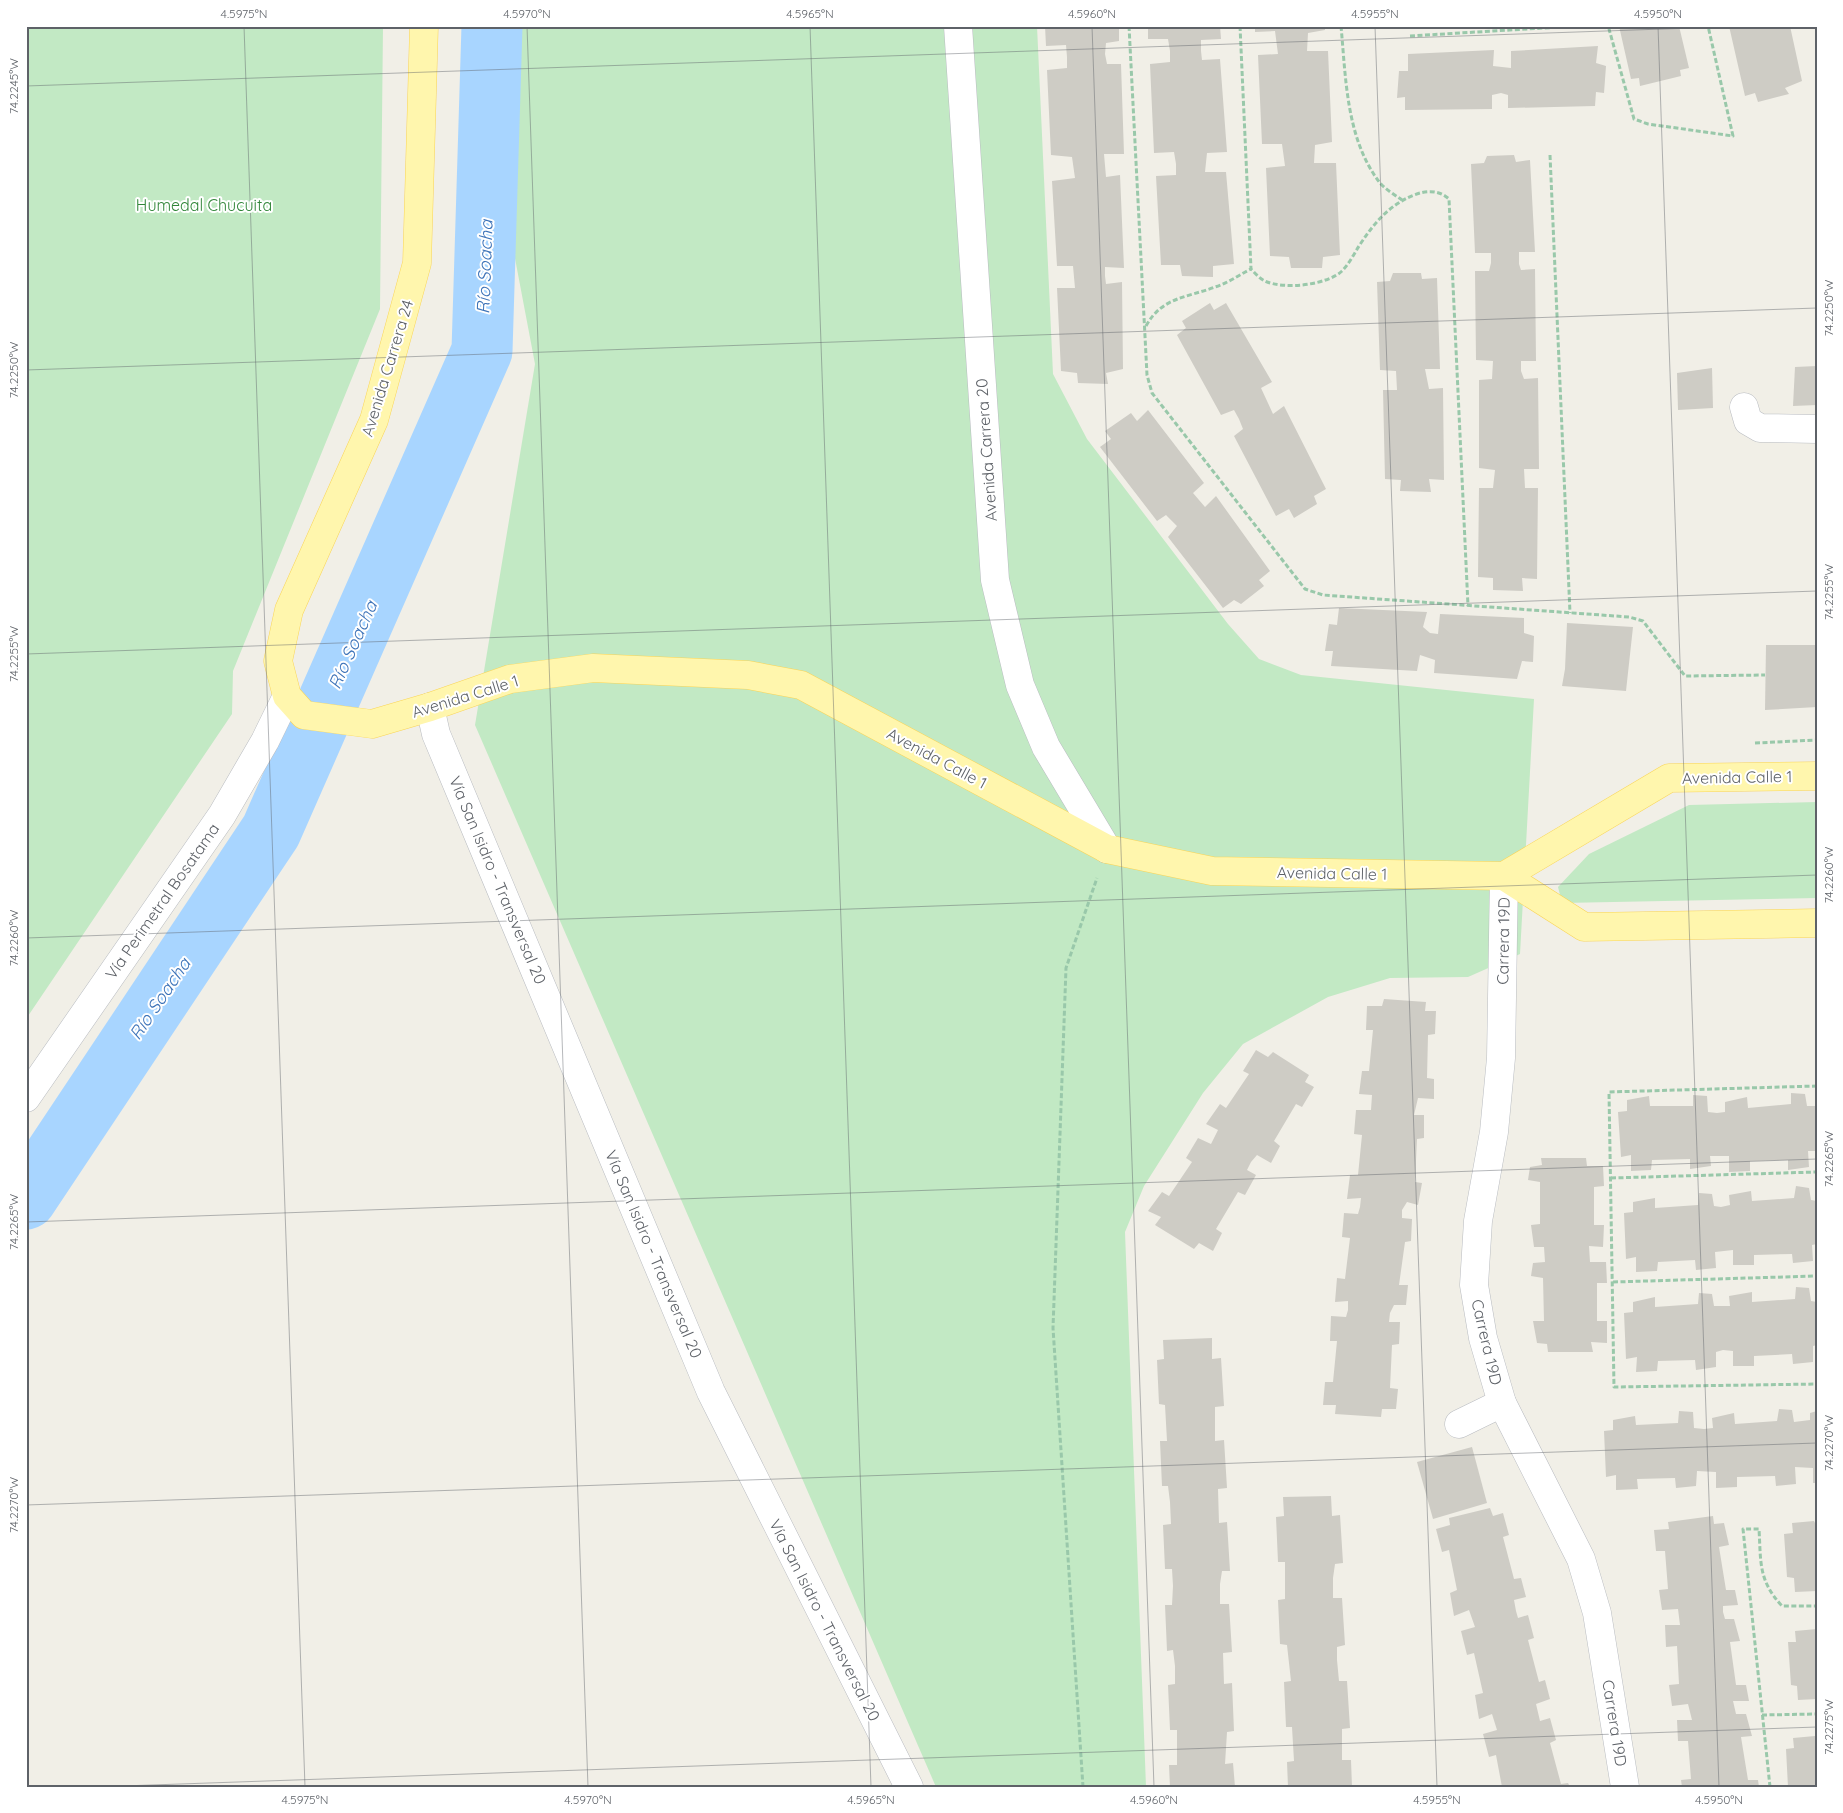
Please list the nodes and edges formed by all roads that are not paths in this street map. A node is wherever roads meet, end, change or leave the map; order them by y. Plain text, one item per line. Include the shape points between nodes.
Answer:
1 (424, 26) edge
2 (958, 26) edge
3 (1744, 407) dead end
4 (1817, 429) edge
5 (295, 706) junction
6 (430, 707) junction
7 (1817, 776) edge
8 (1108, 849) junction
9 (1504, 876) junction
10 (1817, 923) edge
11 (26, 1098) edge
12 (1502, 1403) junction
13 (1459, 1424) dead end
14 (909, 1787) edge
15 (1625, 1787) edge

1 - 5 main road, Avenida Carrera 24 via 417,263 374,420 289,610 278,661
2 - 8 street, Avenida Carrera 20 via 995,580 1020,685 1046,747
3 - 4 street via 1748,421 1760,428
5 - 6 main road, Avenida Calle 1 via 372,724
5 - 11 street, Vía Perimetral Bosatama via 266,741 222,815
6 - 8 main road, Avenida Calle 1 via 510,679 593,668 748,675 801,685
6 - 14 street, Vía San Isidro - Transversal 20 via 436,734 711,1392
7 - 9 main road, Avenida Calle 1 via 1670,778
8 - 9 main road, Avenida Calle 1 via 1212,871
9 - 10 main road via 1584,927
9 - 12 street, Carrera 19D via 1500,1058 1494,1132 1478,1221 1474,1285 1483,1338
12 - 13 street
12 - 15 street, Carrera 19D via 1589,1580

